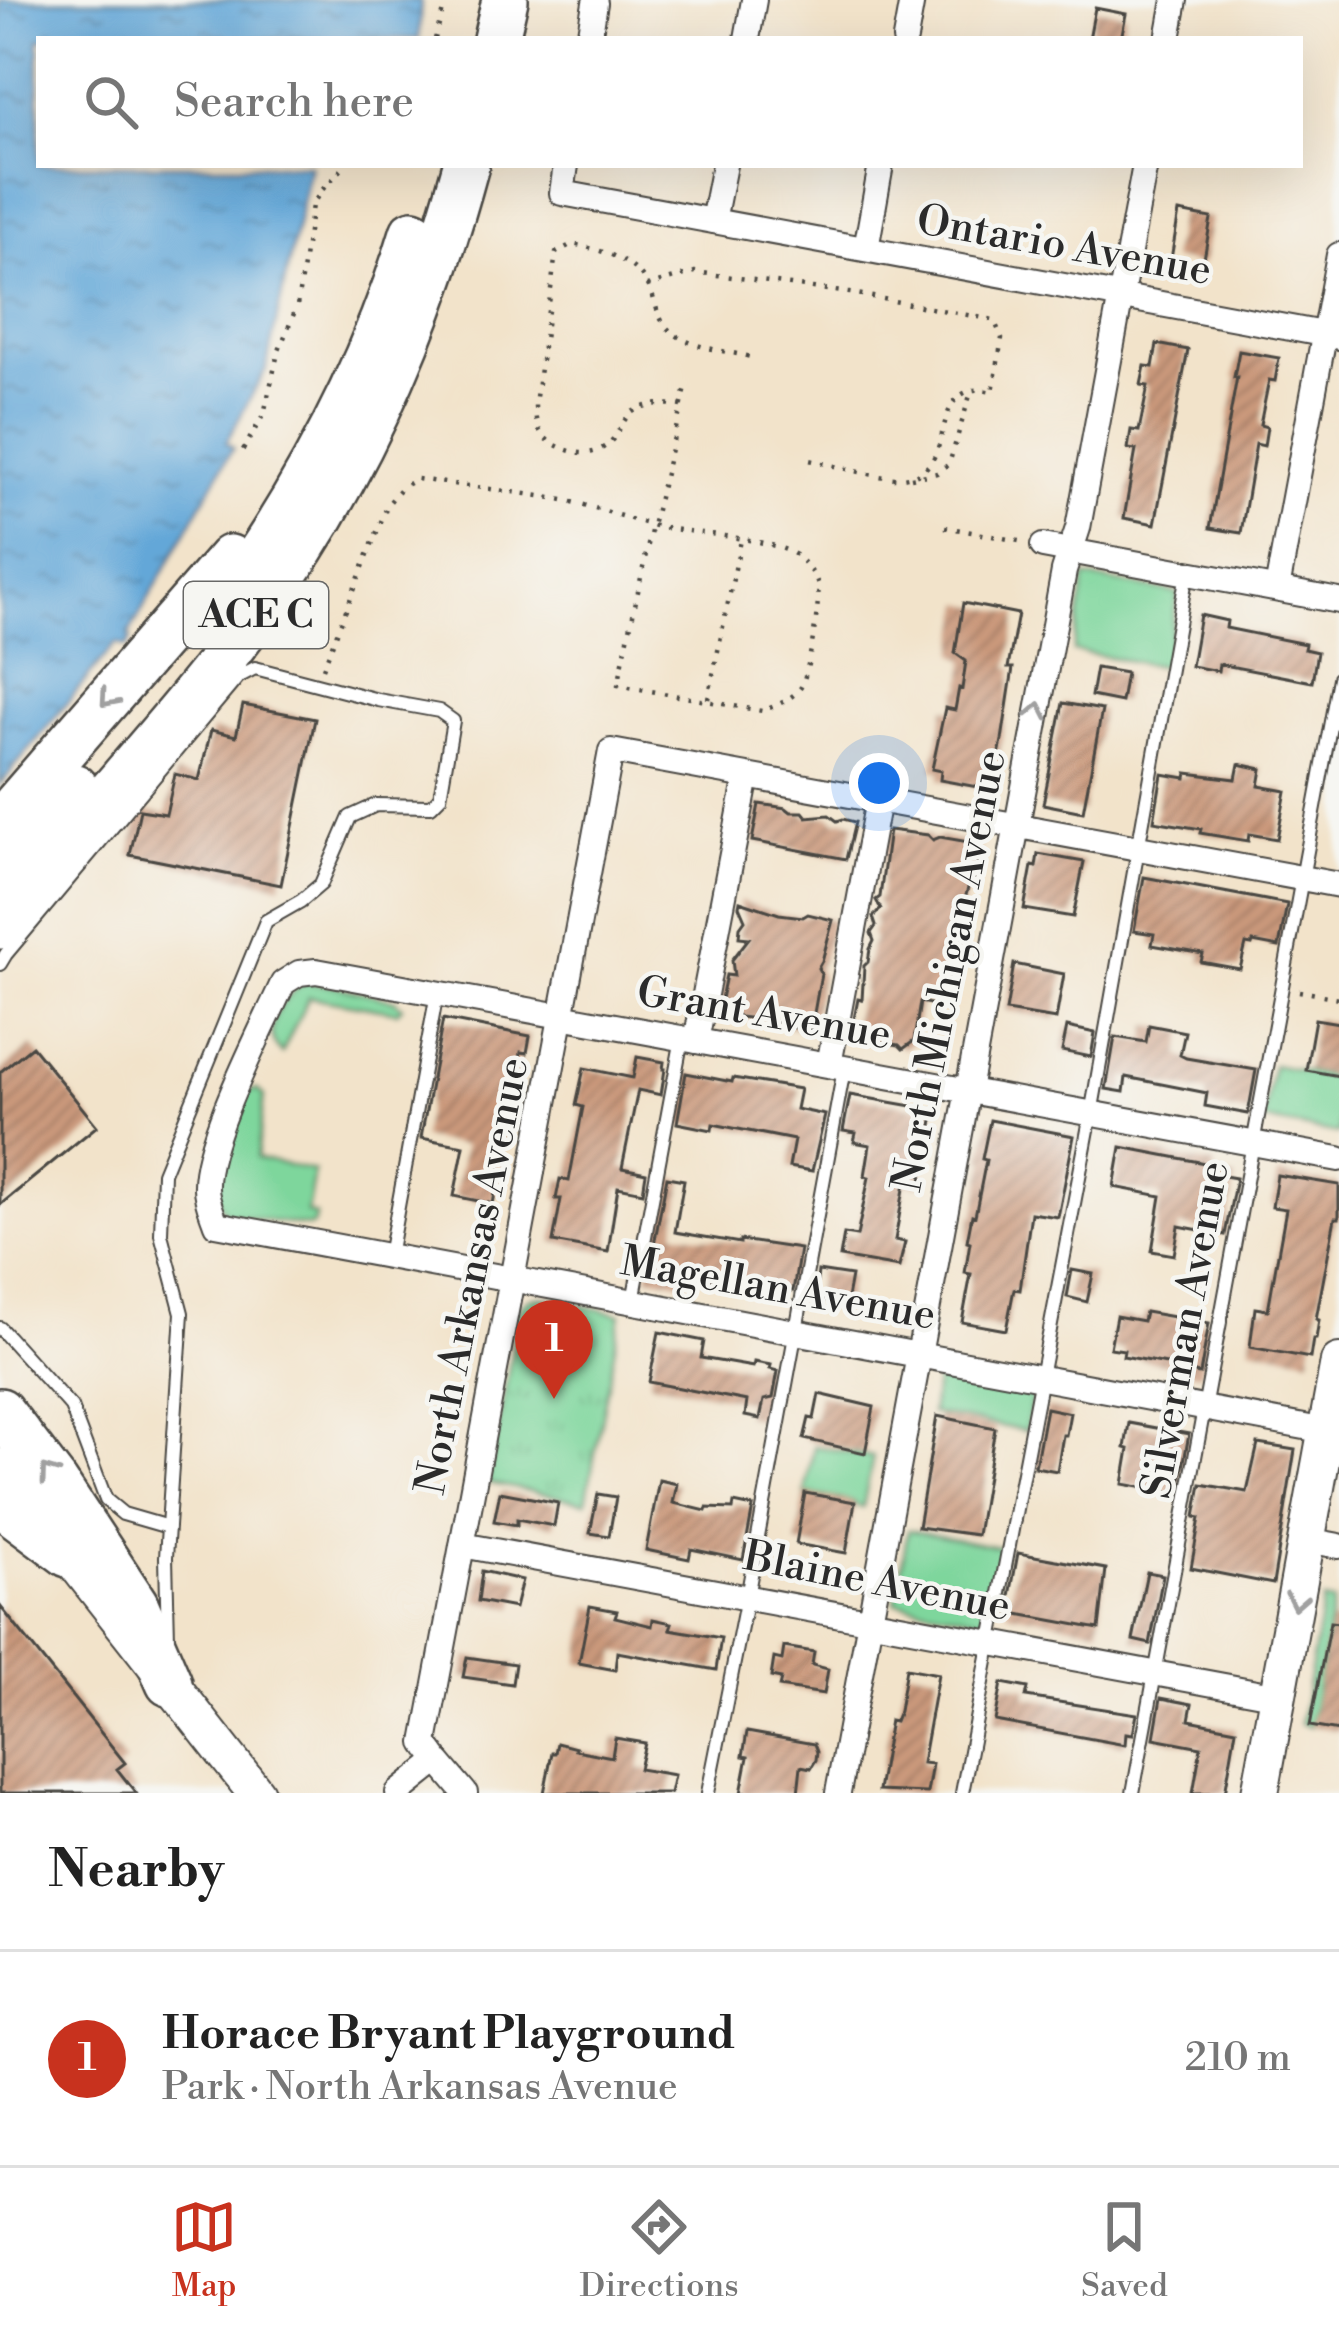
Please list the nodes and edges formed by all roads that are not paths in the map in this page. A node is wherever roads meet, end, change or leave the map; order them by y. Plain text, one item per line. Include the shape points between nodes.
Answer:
1 (474, 0) edge
2 (505, 0) edge
3 (754, 0) edge
4 (912, 0) edge
5 (1175, 0) edge
6 (595, 3) dead end
7 (466, 36) edge
8 (497, 36) edge
9 (590, 36) edge
10 (748, 36) edge
11 (905, 36) edge
12 (1169, 36) edge
13 (432, 168) edge
14 (465, 168) edge
15 (566, 168) edge
16 (723, 168) edge
17 (880, 168) edge
18 (1144, 168) edge
19 (713, 221) junction
20 (866, 249) junction
21 (1339, 255) edge
22 (1121, 296) junction
23 (377, 336) junction
24 (1332, 336) edge
25 (1042, 546) road end
26 (1070, 551) junction
27 (1187, 573) junction
28 (1277, 589) junction
29 (1339, 601) edge
30 (1339, 678) edge
31 (746, 776) junction
32 (878, 800) junction
33 (0, 823) edge
34 (1017, 826) junction
35 (1137, 848) junction
36 (0, 876) edge
37 (1303, 878) junction
38 (1339, 885) edge
39 (0, 926) edge
40 (0, 964) edge
41 (437, 993) junction
42 (561, 1016) junction
43 (689, 1040) junction
44 (837, 1067) junction
45 (968, 1091) junction
46 (1091, 1114) junction
47 (1253, 1144) junction
48 (1339, 1159) edge
49 (216, 1224) joint
50 (389, 1256) junction
51 (510, 1279) junction
52 (633, 1302) junction
53 (0, 1328) edge
54 (796, 1332) junction
55 (919, 1354) junction
56 (1339, 1362) edge
57 (1041, 1377) junction
58 (1206, 1408) junction
59 (0, 1411) edge
60 (1326, 1431) junction
61 (0, 1467) edge
62 (0, 1503) edge
63 (168, 1527) junction
64 (1323, 1543) edge
65 (462, 1545) junction
66 (68, 1554) junction
67 (747, 1598) junction
68 (870, 1620) junction
69 (990, 1643) junction
70 (1156, 1673) junction
71 (170, 1683) junction
72 (1278, 1696) junction
73 (438, 1761) junction
74 (256, 1793) edge
75 (398, 1793) edge
76 (465, 1793) edge
77 (708, 1793) edge
78 (838, 1793) edge
79 (962, 1793) edge
80 (1133, 1793) edge
81 (1260, 1793) edge

1 - 7 highway
2 - 8 highway
3 - 10 street
4 - 11 street
5 - 12 street
6 - 9 street
13 - 23 highway, ACE C
14 - 39 highway, ACE C via 403,356 307,541 207,678
15 - 19 street, Ontario Avenue via 562,193
16 - 19 street
17 - 20 street
18 - 22 street, North Michigan Avenue
19 - 20 street, Ontario Avenue
20 - 22 street, Ontario Avenue
21 - 24 street
22 - 24 street, Ontario Avenue
22 - 26 street, North Michigan Avenue
23 -> 33 highway via 256,524
23 - 36 highway, ACE C via 308,478 240,584
24 - 28 street
25 - 26 street
26 - 27 street
34 -> 26 street, North Michigan Avenue
27 - 28 street
27 - 35 lane
28 - 29 street
30 - 37 lane, Silverman Avenue
31 - 32 street
31 - 42 street, North Arkansas Avenue via 611,751
31 - 43 street
32 - 34 street
32 - 44 street
34 - 35 street
34 - 45 street, North Michigan Avenue
35 - 37 street
35 - 46 lane
37 - 38 street
37 - 47 lane, Silverman Avenue
40 - 63 lane via 238,677 255,668 439,711 452,722 440,797 431,806 376,805 350,818 321,884 266,921 163,1173 161,1234 182,1313
41 - 42 street, Grant Avenue
41 - 49 street, Grant Avenue via 316,971 283,983 208,1165
41 - 50 lane
42 - 43 street, Grant Avenue
42 - 51 street, North Arkansas Avenue
43 - 44 street, Grant Avenue
43 - 52 lane
44 - 45 street, Grant Avenue
44 - 54 lane
45 - 46 street, Grant Avenue
45 - 55 street, North Michigan Avenue
46 - 47 street, Grant Avenue
46 - 57 lane
47 - 48 street, Grant Avenue
47 - 58 lane, Silverman Avenue
49 - 50 street, Magellan Avenue
50 - 51 street, Magellan Avenue
51 - 52 street, Magellan Avenue
51 - 65 street, North Arkansas Avenue
52 - 54 street, Magellan Avenue
53 - 63 lane via 71,1407 106,1499 123,1514
54 - 55 street, Magellan Avenue
54 - 67 lane
55 - 57 street, Magellan Avenue
55 - 68 street, North Michigan Avenue
56 - 60 street
57 - 58 street, Magellan Avenue
57 - 69 lane
58 - 60 street, Magellan Avenue
58 - 70 lane, Silverman Avenue
71 -> 59 highway via 135,1604
60 - 64 street
61 - 66 street
62 - 66 highway
63 - 71 lane
64 -> 72 street
65 - 67 street, Blaine Avenue
65 - 73 street, North Arkansas Avenue via 424,1743
66 - 71 street
67 - 68 street, Blaine Avenue
67 - 77 lane
68 - 69 street, Blaine Avenue
68 - 78 street, North Michigan Avenue
69 - 70 street, Blaine Avenue
69 - 79 lane
70 - 72 street, Blaine Avenue
70 - 80 lane, Silverman Avenue
71 - 74 street
72 - 81 street
73 - 75 street
73 - 76 street

